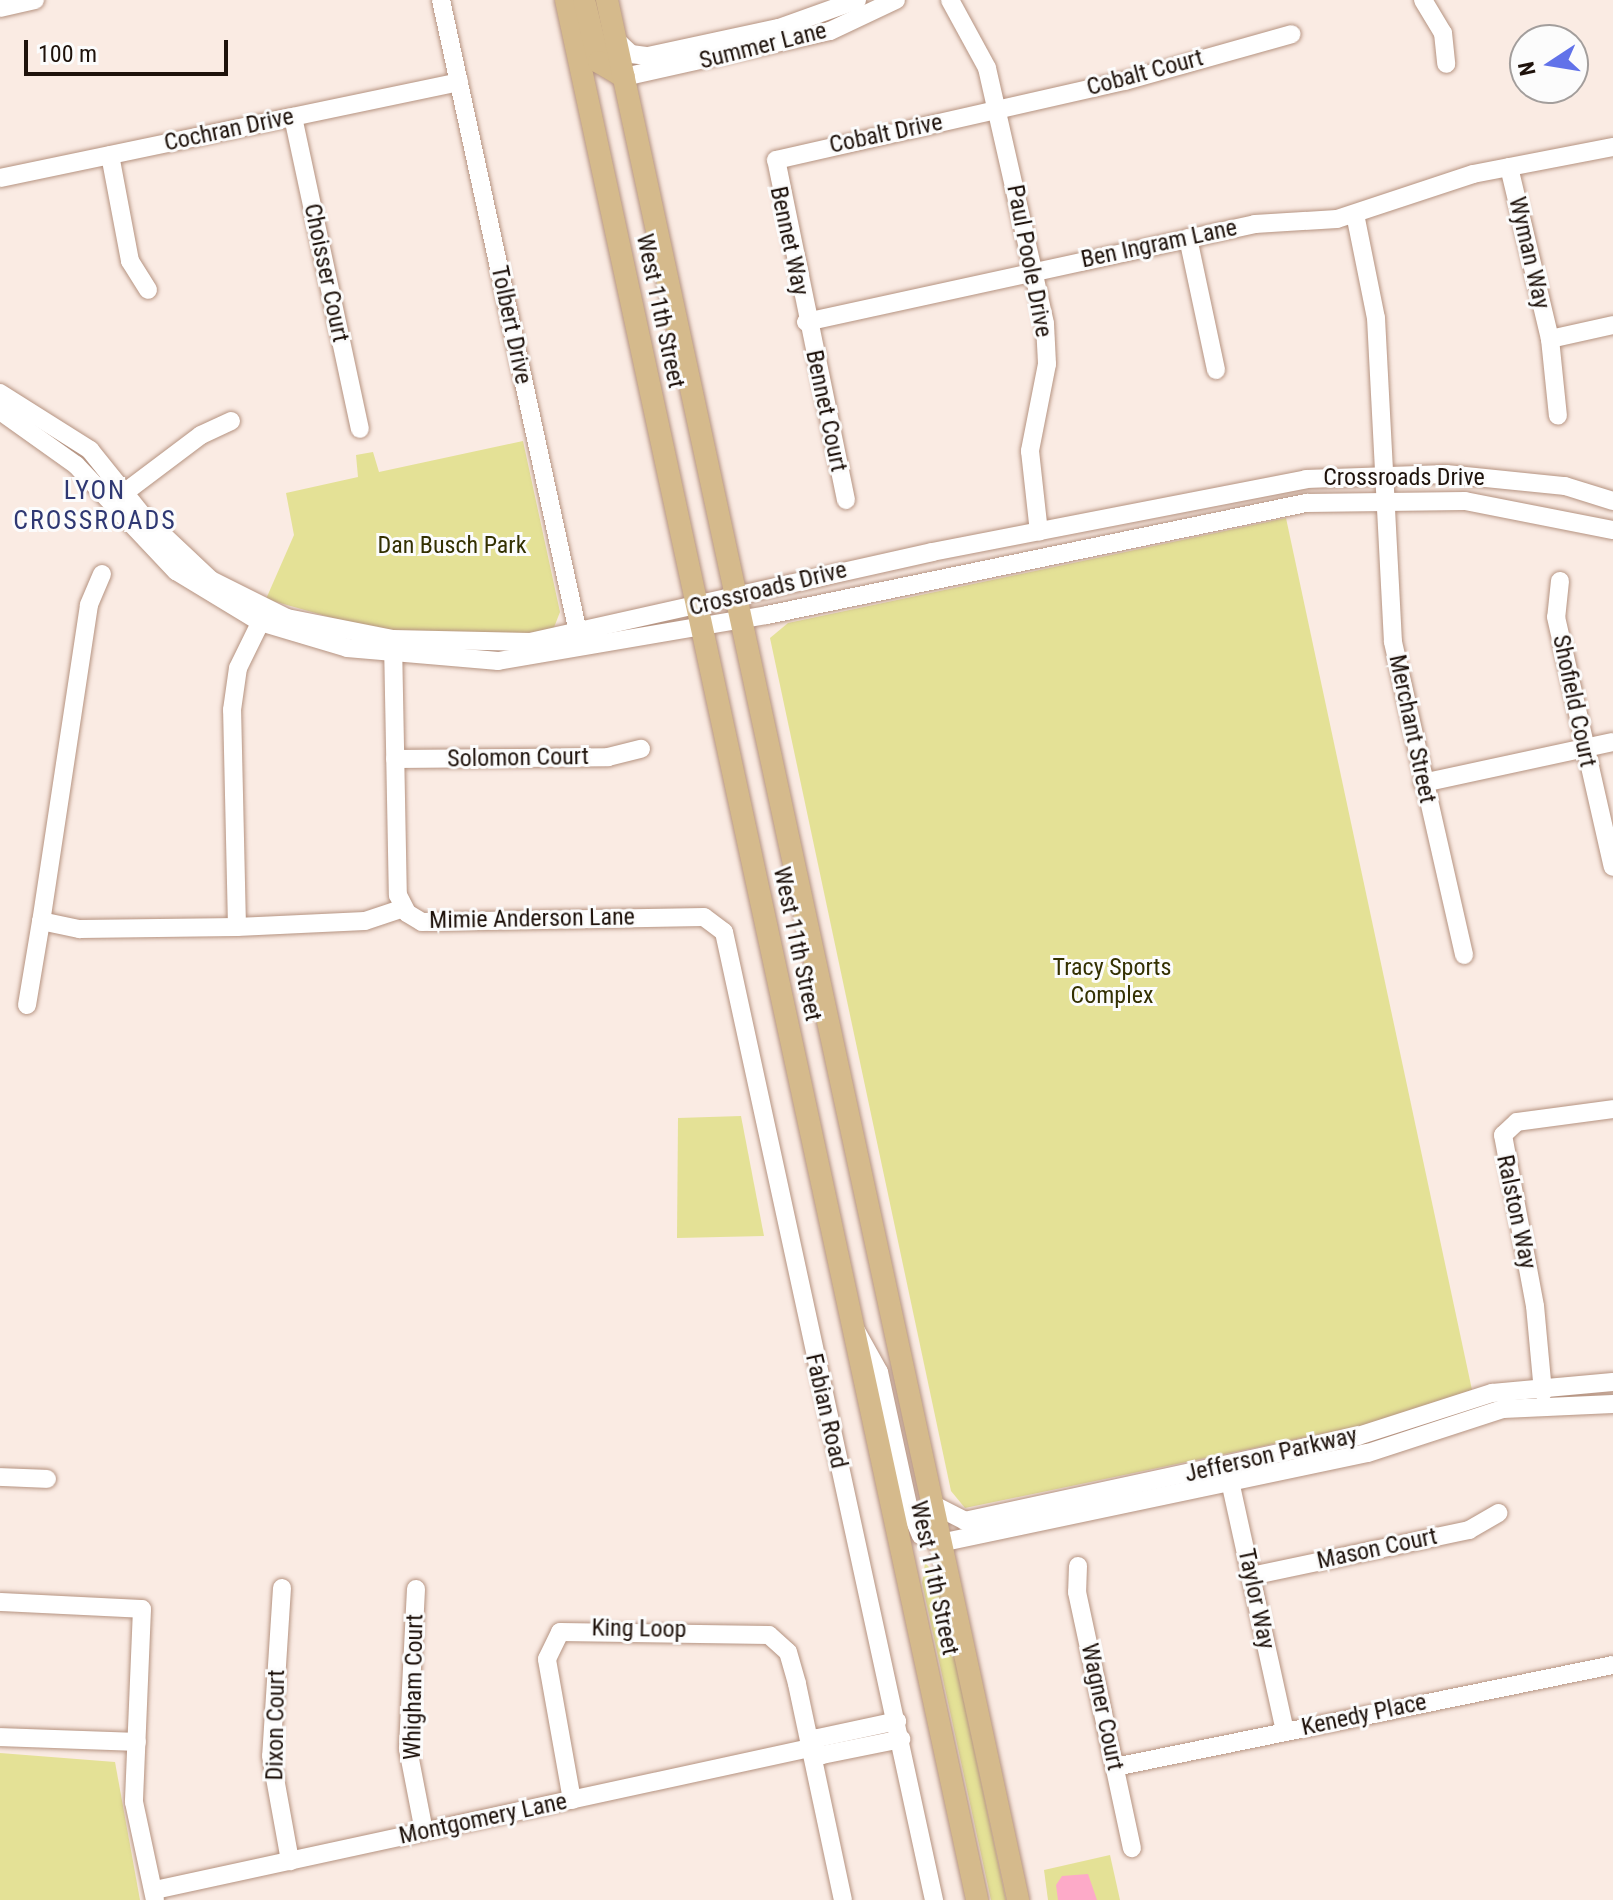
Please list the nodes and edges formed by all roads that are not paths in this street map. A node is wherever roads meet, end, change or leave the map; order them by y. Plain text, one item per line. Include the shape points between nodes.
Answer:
1 (35, 0) edge
2 (441, 0) edge
3 (566, 0) edge
4 (584, 0) edge
5 (607, 0) edge
6 (857, 0) edge
7 (896, 0) edge
8 (950, 0) edge
9 (1423, 0) edge
10 (0, 8) edge
11 (1292, 34) dead end
12 (615, 39) junction
13 (1446, 64) dead end
14 (624, 77) junction
15 (459, 82) junction
16 (998, 111) junction
17 (293, 117) junction
18 (1613, 147) edge
19 (110, 155) junction
20 (776, 160) joint
21 (1509, 167) junction
22 (0, 178) edge
23 (1355, 214) junction
24 (1188, 238) junction
25 (1033, 271) junction
26 (148, 290) dead end
27 (806, 322) junction
28 (1613, 325) edge
29 (1550, 339) junction
30 (1216, 370) dead end
31 (0, 393) edge
32 (0, 411) edge
33 (1558, 416) dead end
34 (231, 421) dead end
35 (360, 429) dead end
36 (1382, 473) junction
37 (117, 497) junction
38 (1383, 499) junction
39 (846, 500) dead end
40 (1613, 501) edge
41 (1613, 530) edge
42 (1039, 532) junction
43 (102, 574) dead end
44 (1560, 581) dead end
45 (736, 595) junction
46 (263, 616) junction
47 (700, 617) junction
48 (741, 620) junction
49 (580, 642) junction
50 (393, 646) junction
51 (1613, 742) edge
52 (641, 749) dead end
53 (1584, 749) junction
54 (395, 759) junction
55 (1423, 783) junction
56 (1613, 867) edge
57 (404, 908) junction
58 (41, 921) junction
59 (718, 924) joint
60 (237, 927) junction
61 (1464, 955) dead end
62 (27, 1005) dead end
63 (1613, 1109) edge
64 (853, 1327) junction
65 (1613, 1382) edge
66 (1542, 1384) junction
67 (1546, 1403) junction
68 (1613, 1404) edge
69 (1228, 1474) junction
70 (0, 1477) edge
71 (47, 1479) dead end
72 (932, 1504) junction
73 (1499, 1513) dead end
74 (940, 1543) junction
75 (1078, 1566) dead end
76 (1251, 1576) junction
77 (282, 1588) dead end
78 (416, 1589) dead end
79 (0, 1602) edge
80 (1613, 1665) edge
81 (899, 1730) junction
82 (1285, 1732) junction
83 (0, 1737) edge
84 (137, 1742) junction
85 (810, 1748) junction
86 (1115, 1767) junction
87 (572, 1800) junction
88 (424, 1831) junction
89 (1132, 1848) dead end
90 (290, 1861) junction
91 (155, 1895) edge
92 (843, 1900) edge
93 (934, 1900) edge
94 (977, 1900) edge
95 (1018, 1900) edge

1 - 10 street
2 - 15 street, Tolbert Drive
3 - 47 main road, West 11th Street
4 - 14 main road via 599,62
5 - 12 main road, West 11th Street
6 - 12 street, Summer Lane via 779,28 648,56 631,54
7 - 14 street, Summer Lane via 818,35
8 - 16 street, Paul Poole Drive via 987,68
9 - 13 street via 1443,33
11 - 16 street, Cobalt Court
12 - 14 main road, West 11th Street
14 - 45 main road, West 11th Street
15 - 17 street, Cochran Drive
15 - 49 street, Tolbert Drive
16 - 20 street, Cobalt Drive
16 - 25 street, Paul Poole Drive
17 - 19 street, Cochran Drive
17 - 35 street, Choisser Court
18 - 21 street, Ben Ingram Lane
19 - 22 street, Cochran Drive
19 - 26 street via 130,261
20 - 27 street, Bennet Way
21 - 23 street, Ben Ingram Lane
21 - 29 street, Wyman Way
23 - 24 street, Ben Ingram Lane
23 - 36 street, Merchant Street via 1376,318
24 - 25 street, Ben Ingram Lane
24 - 30 street
25 - 27 street, Ben Ingram Lane
25 - 42 street, Paul Poole Drive via 1047,364 1030,451
27 - 39 street, Bennet Court
28 - 29 street
29 - 33 street, Wyman Way
31 - 37 street, Crossroads Drive via 90,450
32 - 37 street, Crossroads Drive via 44,437
34 - 37 street via 201,435
36 - 38 street, Merchant Street
36 - 40 street, Crossroads Drive via 1552,485
36 - 42 street, Crossroads Drive via 1243,488
37 - 46 street, Crossroads Drive via 176,571
38 - 41 street, Crossroads Drive via 1489,503
38 - 48 street, Crossroads Drive via 1250,511
38 - 55 street, Merchant Street via 1393,642
42 - 45 street, Crossroads Drive
43 - 58 street via 86,620
44 - 53 street, Shofield Court via 1556,617
45 - 47 street, Crossroads Drive
45 - 48 main road, West 11th Street
46 - 50 street, Crossroads Drive
46 - 60 street via 238,668 232,710
47 - 48 street, Crossroads Drive
47 - 49 street, Crossroads Drive
47 - 64 main road, West 11th Street
48 - 72 main road, West 11th Street
49 - 50 street, Crossroads Drive
50 - 54 street, Mimie Anderson Lane
51 - 53 street
52 - 54 street, Solomon Court via 608,757
53 - 55 street
53 - 56 street, Shofield Court
54 - 57 street, Mimie Anderson Lane via 398,895
55 - 61 street, Merchant Street
57 - 59 street, Mimie Anderson Lane via 422,922 689,917
57 - 60 street via 365,921
58 - 60 street via 80,929
58 - 62 street
59 - 81 street, Fabian Road via 728,944 784,1224
63 - 66 street, Ralston Way via 1517,1122 1503,1135 1535,1306
64 - 74 street via 879,1372 908,1505 921,1535
64 - 94 main road, West 11th Street
65 - 66 street, Jefferson Parkway
66 - 67 street, Ralston Way
66 - 69 street, Jefferson Parkway
67 - 68 street, Jefferson Parkway
67 - 69 street, Jefferson Parkway via 1470,1418 1368,1453
69 - 72 street, Jefferson Parkway via 965,1521
69 - 74 street, Jefferson Parkway
69 - 76 street, Taylor Way
70 - 71 street
72 - 74 main road, West 11th Street
73 - 76 street, Mason Court via 1469,1530
74 - 95 main road, West 11th Street
75 - 86 street, Wagner Court via 1077,1592
76 - 82 street, Taylor Way
77 - 90 street, Dixon Court via 271,1756
78 - 88 street, Whigham Court via 408,1749
79 - 84 street via 142,1609
80 - 82 street, Kenedy Place
81 - 85 street, Montgomery Lane via 822,1755
81 - 93 street, Fabian Road
82 - 86 street, Kenedy Place
83 - 84 street
84 - 91 street via 134,1802
85 - 87 street, Montgomery Lane
85 - 87 street, King Loop via 788,1652 769,1635 569,1628 553,1640 547,1659
85 - 92 street, King Loop
86 - 89 street, Wagner Court
87 - 88 street, Montgomery Lane
88 - 90 street, Montgomery Lane
90 - 91 street, Montgomery Lane

